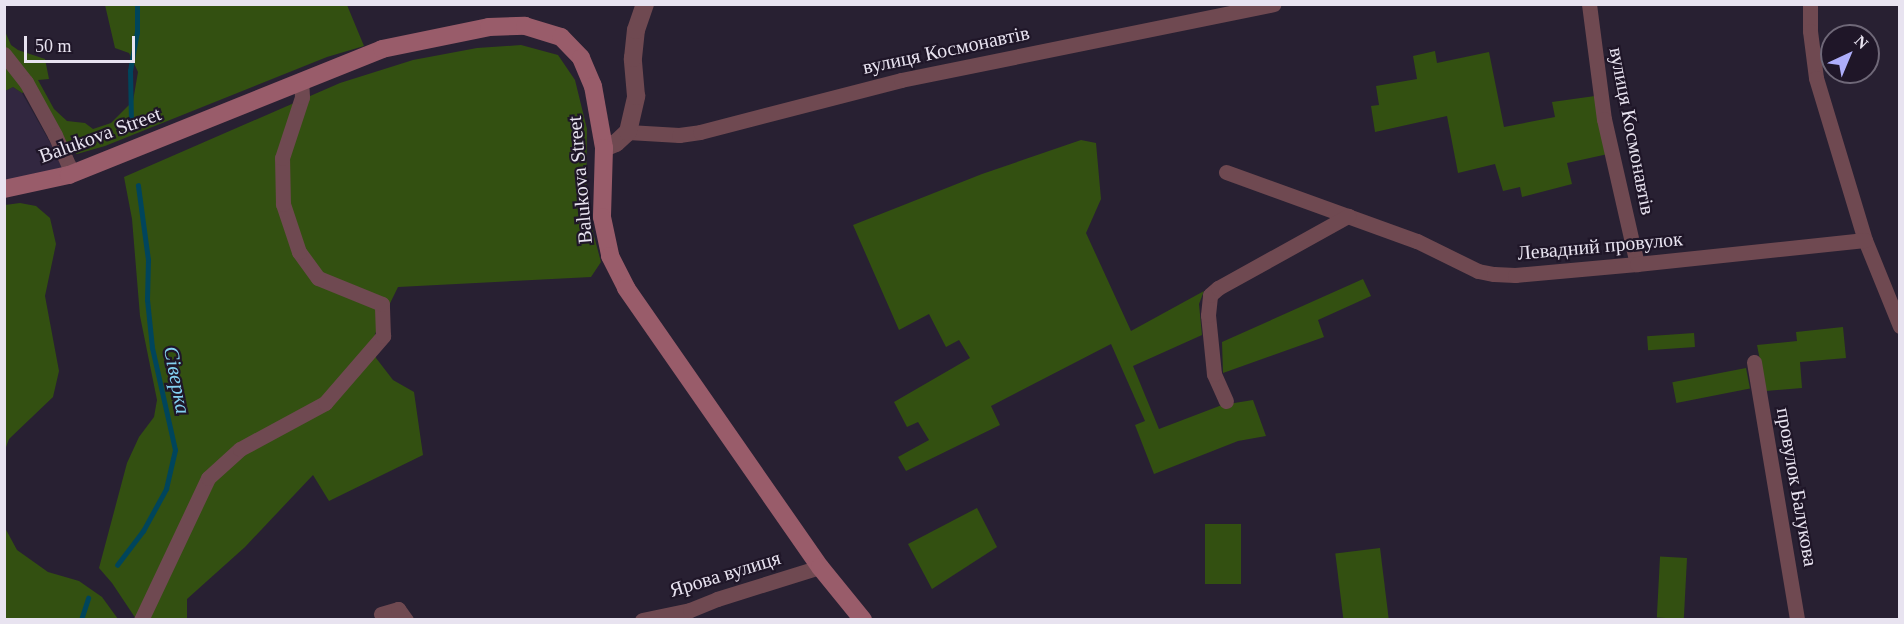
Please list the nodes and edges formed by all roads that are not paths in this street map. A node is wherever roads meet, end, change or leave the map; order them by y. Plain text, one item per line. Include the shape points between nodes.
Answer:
1 (645, 4) edge
2 (1273, 4) edge
3 (1589, 4) edge
4 (1810, 4) edge
5 (4, 54) edge
6 (301, 80) junction
7 (628, 132) junction
8 (604, 148) junction
9 (1226, 172) dead end
10 (69, 175) junction
11 (4, 189) edge
12 (1348, 216) junction
13 (1865, 240) junction
14 (1637, 264) junction
15 (1899, 326) edge
16 (1754, 362) dead end
17 (1226, 401) dead end
18 (820, 567) junction
19 (381, 614) dead end
20 (141, 620) edge
21 (406, 620) edge
22 (642, 620) edge
23 (863, 620) edge
24 (1797, 620) edge

1 - 7 street via 636,30 636,96
2 - 7 street, вулиця Космонавтів via 901,80 700,132
3 - 14 street, вулиця Космонавтів via 1604,119
4 - 13 street via 1816,78
5 - 10 street via 26,82 55,135
6 - 8 main road, Balukova Street via 417,40 489,27 525,26 561,38 581,58 593,86
6 - 10 main road, Balukova Street
6 - 20 street via 302,97 282,158 283,204 299,252 318,278 382,304 383,336 325,403 240,449 208,478
7 - 8 street
8 - 18 main road, Balukova Street via 602,217 610,256 626,288
9 - 12 street, Левадний провулок
10 - 11 main road, Balukova Street
12 - 14 street, Левадний провулок via 1417,241 1478,271 1494,274
12 - 17 street via 1210,295 1208,315 1214,374
13 - 14 street, Левадний провулок
13 - 15 street
16 - 24 street, провулок Балукова
18 - 22 street, Ярова вулиця via 690,610
18 - 23 main road, Balukova Street
19 - 21 street via 398,609

